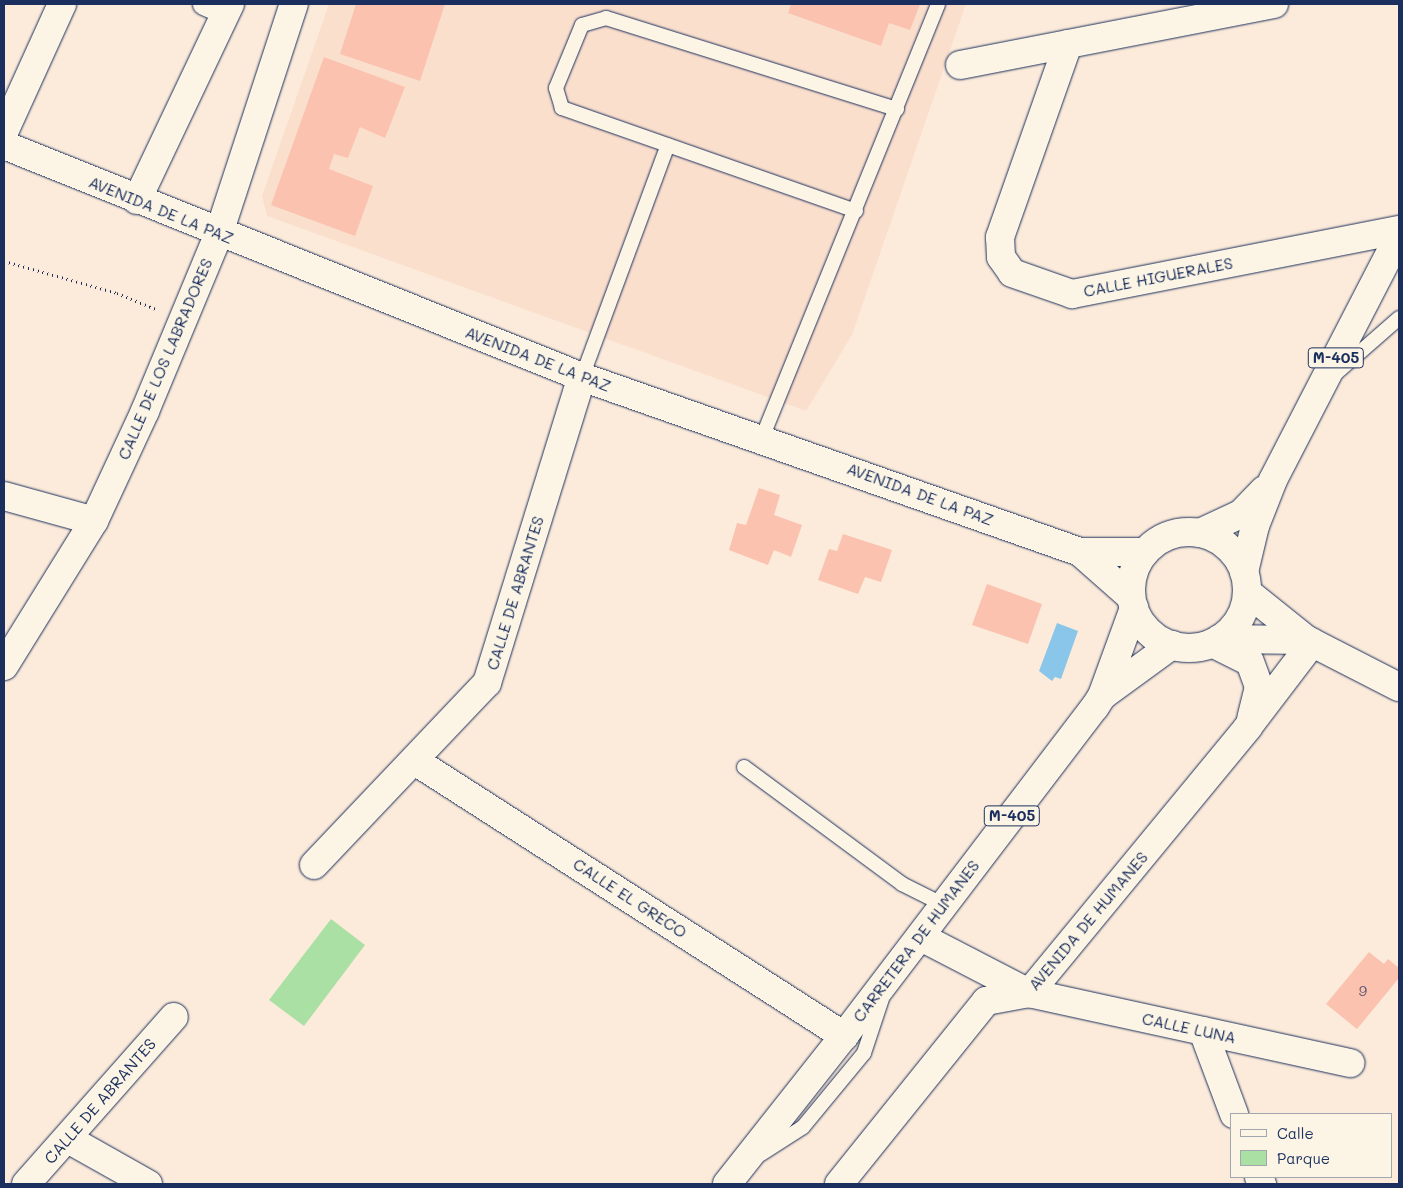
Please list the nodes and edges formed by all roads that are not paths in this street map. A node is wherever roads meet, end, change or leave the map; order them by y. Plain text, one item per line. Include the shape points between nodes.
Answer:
1 (62, 4) edge
2 (294, 4) edge
3 (938, 4) edge
4 (1274, 4) edge
5 (219, 7) edge
6 (1068, 44) junction
7 (960, 65) dead end
8 (897, 109) junction
9 (4, 132) edge
10 (668, 145) junction
11 (4, 146) edge
12 (137, 200) junction
13 (856, 211) junction
14 (1399, 230) edge
15 (219, 233) junction
16 (1399, 236) edge
17 (1399, 318) edge
18 (582, 377) junction
19 (1322, 384) junction
20 (762, 438) junction
21 (1274, 480) junction
22 (4, 496) edge
23 (94, 521) junction
24 (1200, 533) junction
25 (1080, 552) junction
26 (1144, 552) junction
27 (1245, 582) junction
28 (1132, 603) junction
29 (1215, 641) junction
30 (1310, 642) junction
31 (1172, 645) junction
32 (4, 666) edge
33 (1399, 687) edge
34 (1102, 696) junction
35 (1248, 727) junction
36 (415, 761) junction
37 (744, 767) dead end
38 (314, 865) dead end
39 (944, 905) junction
40 (921, 936) junction
41 (889, 978) junction
42 (1029, 993) junction
43 (174, 1017) dead end
44 (1203, 1031) junction
45 (844, 1036) junction
46 (1350, 1063) dead end
47 (1234, 1113) edge
48 (68, 1139) junction
49 (734, 1175) edge
50 (26, 1184) edge
51 (148, 1184) edge
52 (838, 1184) edge

1 - 9 street
2 - 15 street, CALLE DE LOS LABRADORES
3 - 8 lane
4 - 6 street
5 - 12 street
6 - 7 street
6 - 14 street, CALLE HIGUERALES via 1000,237 1000,257 1012,274 1072,294
8 - 10 lane via 606,18 582,24 556,88 562,108
8 - 13 lane
10 - 13 lane
10 - 18 lane
11 - 12 street, AVENIDA DE LA PAZ
12 - 15 street, AVENIDA DE LA PAZ
13 - 20 lane
15 - 18 street, AVENIDA DE LA PAZ
15 - 23 street, CALLE DE LOS LABRADORES
16 - 19 street, M-405
17 - 19 lane
18 - 20 street, AVENIDA DE LA PAZ
18 - 36 street, CALLE DE ABRANTES via 487,683
19 - 21 street, M-405
20 - 25 street, AVENIDA DE LA PAZ
21 - 24 street, M-405 via 1241,514
21 - 27 street, M-405 via 1255,526
22 - 23 street
23 - 32 street, CALLE DE LOS LABRADORES
24 - 26 street via 1179,532 1160,539
24 - 27 street via 1227,547 1238,558
25 - 26 street, AVENIDA DE LA PAZ
25 - 28 street, AVENIDA DE LA PAZ
26 - 28 street via 1134,573
27 - 29 street via 1239,619
27 - 30 street
28 - 31 street via 1142,624 1155,637
28 - 34 street, CARRETERA DE HUMANES / M-405
29 - 30 street
29 - 31 street via 1192,648
29 - 35 street, AVENIDA DE HUMANES via 1250,662 1259,687
30 - 33 street
30 - 35 street, AVENIDA DE HUMANES
31 - 34 street, CARRETERA DE HUMANES / M-405
34 - 39 street, CARRETERA DE HUMANES / M-405
35 - 42 street, AVENIDA DE HUMANES
36 - 38 street, CALLE DE ABRANTES
36 - 45 street, CALLE EL GRECO
37 - 39 lane via 902,884
39 - 40 street, CARRETERA DE HUMANES / M-405
40 - 41 street, CARRETERA DE HUMANES / M-405
40 - 42 street
41 - 45 street, CARRETERA DE HUMANES / M-405
41 - 49 lane via 864,1053 803,1127
42 - 44 street, CALLE LUNA
42 - 52 street, AVENIDA DE HUMANES via 986,1001
43 - 48 street, CALLE DE ABRANTES
44 - 46 street, CALLE LUNA
44 - 47 street
45 - 49 street, CARRETERA DE HUMANES / M-405
48 - 50 street, CALLE DE ABRANTES
48 - 51 street

